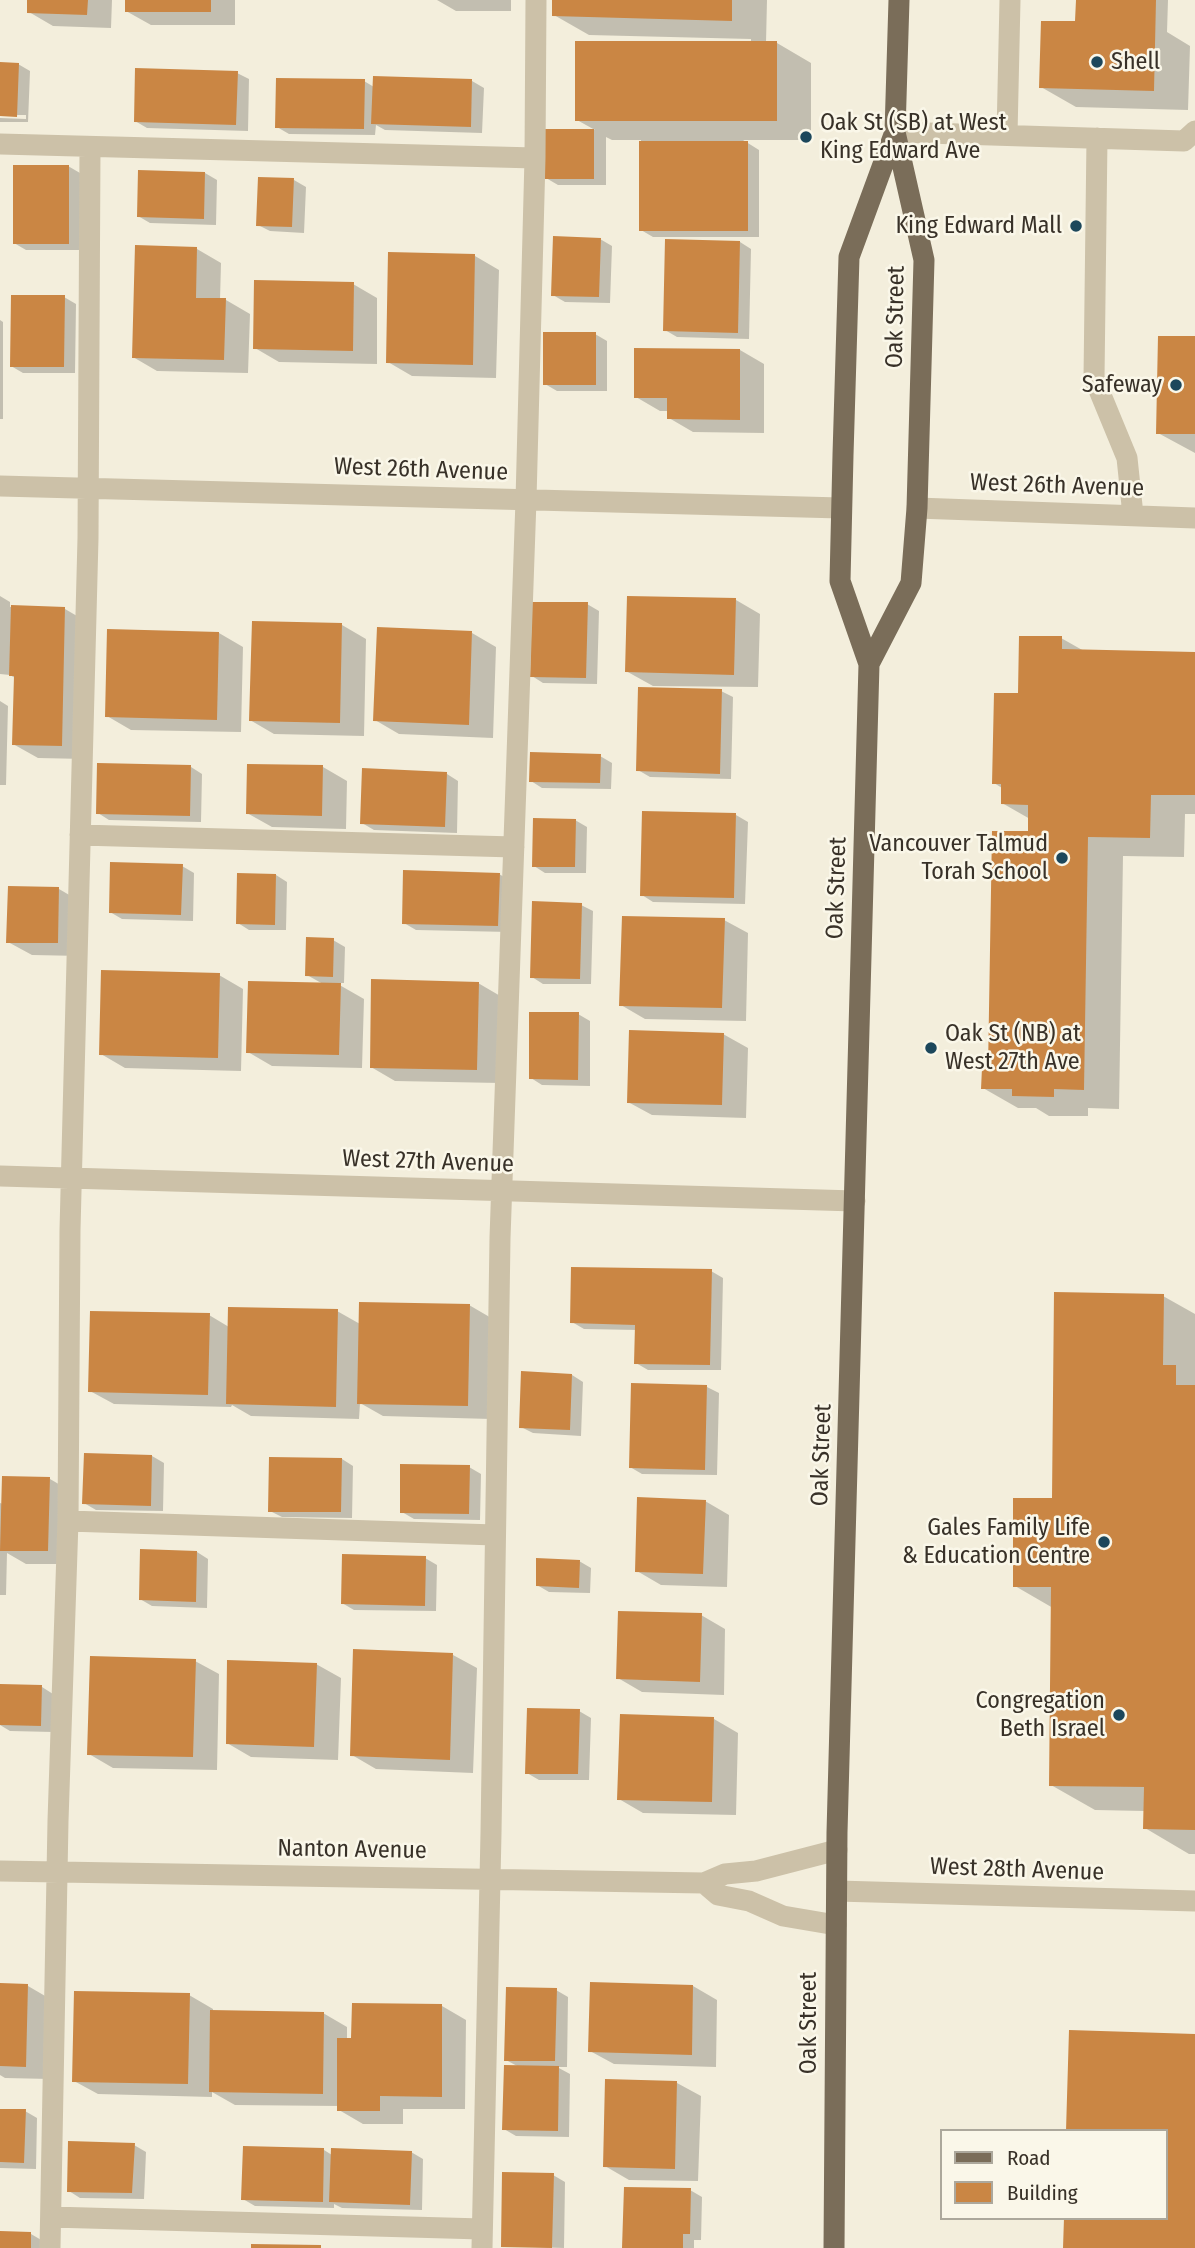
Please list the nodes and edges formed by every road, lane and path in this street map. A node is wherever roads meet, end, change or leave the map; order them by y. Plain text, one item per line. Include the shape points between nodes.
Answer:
1 (536, 0) edge
2 (899, 0) edge
3 (1010, 0) edge
4 (1195, 131) edge
5 (895, 132) junction
6 (1007, 135) junction
7 (1097, 138) junction
8 (0, 144) edge
9 (90, 147) junction
10 (535, 158) junction
11 (0, 486) edge
12 (88, 487) junction
13 (526, 500) junction
14 (841, 508) junction
15 (917, 508) junction
16 (1133, 515) junction
17 (1195, 517) edge
18 (869, 664) junction
19 (80, 835) junction
20 (514, 847) junction
21 (0, 1175) edge
22 (72, 1177) junction
23 (501, 1191) junction
24 (855, 1201) junction
25 (68, 1521) junction
26 (495, 1535) junction
27 (837, 1850) junction
28 (0, 1871) edge
29 (57, 1872) junction
30 (491, 1879) junction
31 (704, 1883) junction
32 (837, 1891) junction
33 (1195, 1901) edge
34 (836, 1925) junction
35 (51, 2217) junction
36 (482, 2239) edge
37 (50, 2248) edge
38 (834, 2248) edge

1 - 10 street
2 - 5 main road, Oak Street
3 - 6 street
4 - 7 street via 1184,141
5 - 6 street
5 - 14 main road, Oak Street via 849,257
5 - 15 main road, Oak Street via 925,260
6 - 7 street
7 - 16 street via 1094,378 1128,458
8 - 9 street
9 - 10 street
9 - 12 street
10 - 13 street
11 - 12 street, West 26th Avenue
12 - 13 street, West 26th Avenue
12 - 19 street
13 - 14 street, West 26th Avenue
13 - 20 street
14 - 18 main road, Oak Street via 840,582
15 - 16 street, West 26th Avenue
15 - 18 main road, Oak Street via 911,583
16 - 17 street, West 26th Avenue
18 - 24 main road, Oak Street
19 - 20 street
19 - 22 street
20 - 23 street
21 - 22 street, West 27th Avenue
22 - 23 street, West 27th Avenue
22 - 25 street
23 - 24 street, West 27th Avenue
23 - 26 street
24 - 27 main road, Oak Street
25 - 26 street
25 - 29 street
26 - 30 street
27 - 31 street, Nanton Avenue via 756,1871 725,1874
27 - 32 main road, Oak Street
28 - 29 street, Nanton Avenue
29 - 30 street, Nanton Avenue
29 - 35 street
30 - 31 street, Nanton Avenue
30 - 36 street
31 - 34 street, Nanton Avenue via 718,1895 750,1901 783,1916
32 - 33 street, West 28th Avenue
32 - 34 main road, Oak Street
34 - 38 main road, Oak Street
35 - 36 street
35 - 37 street

